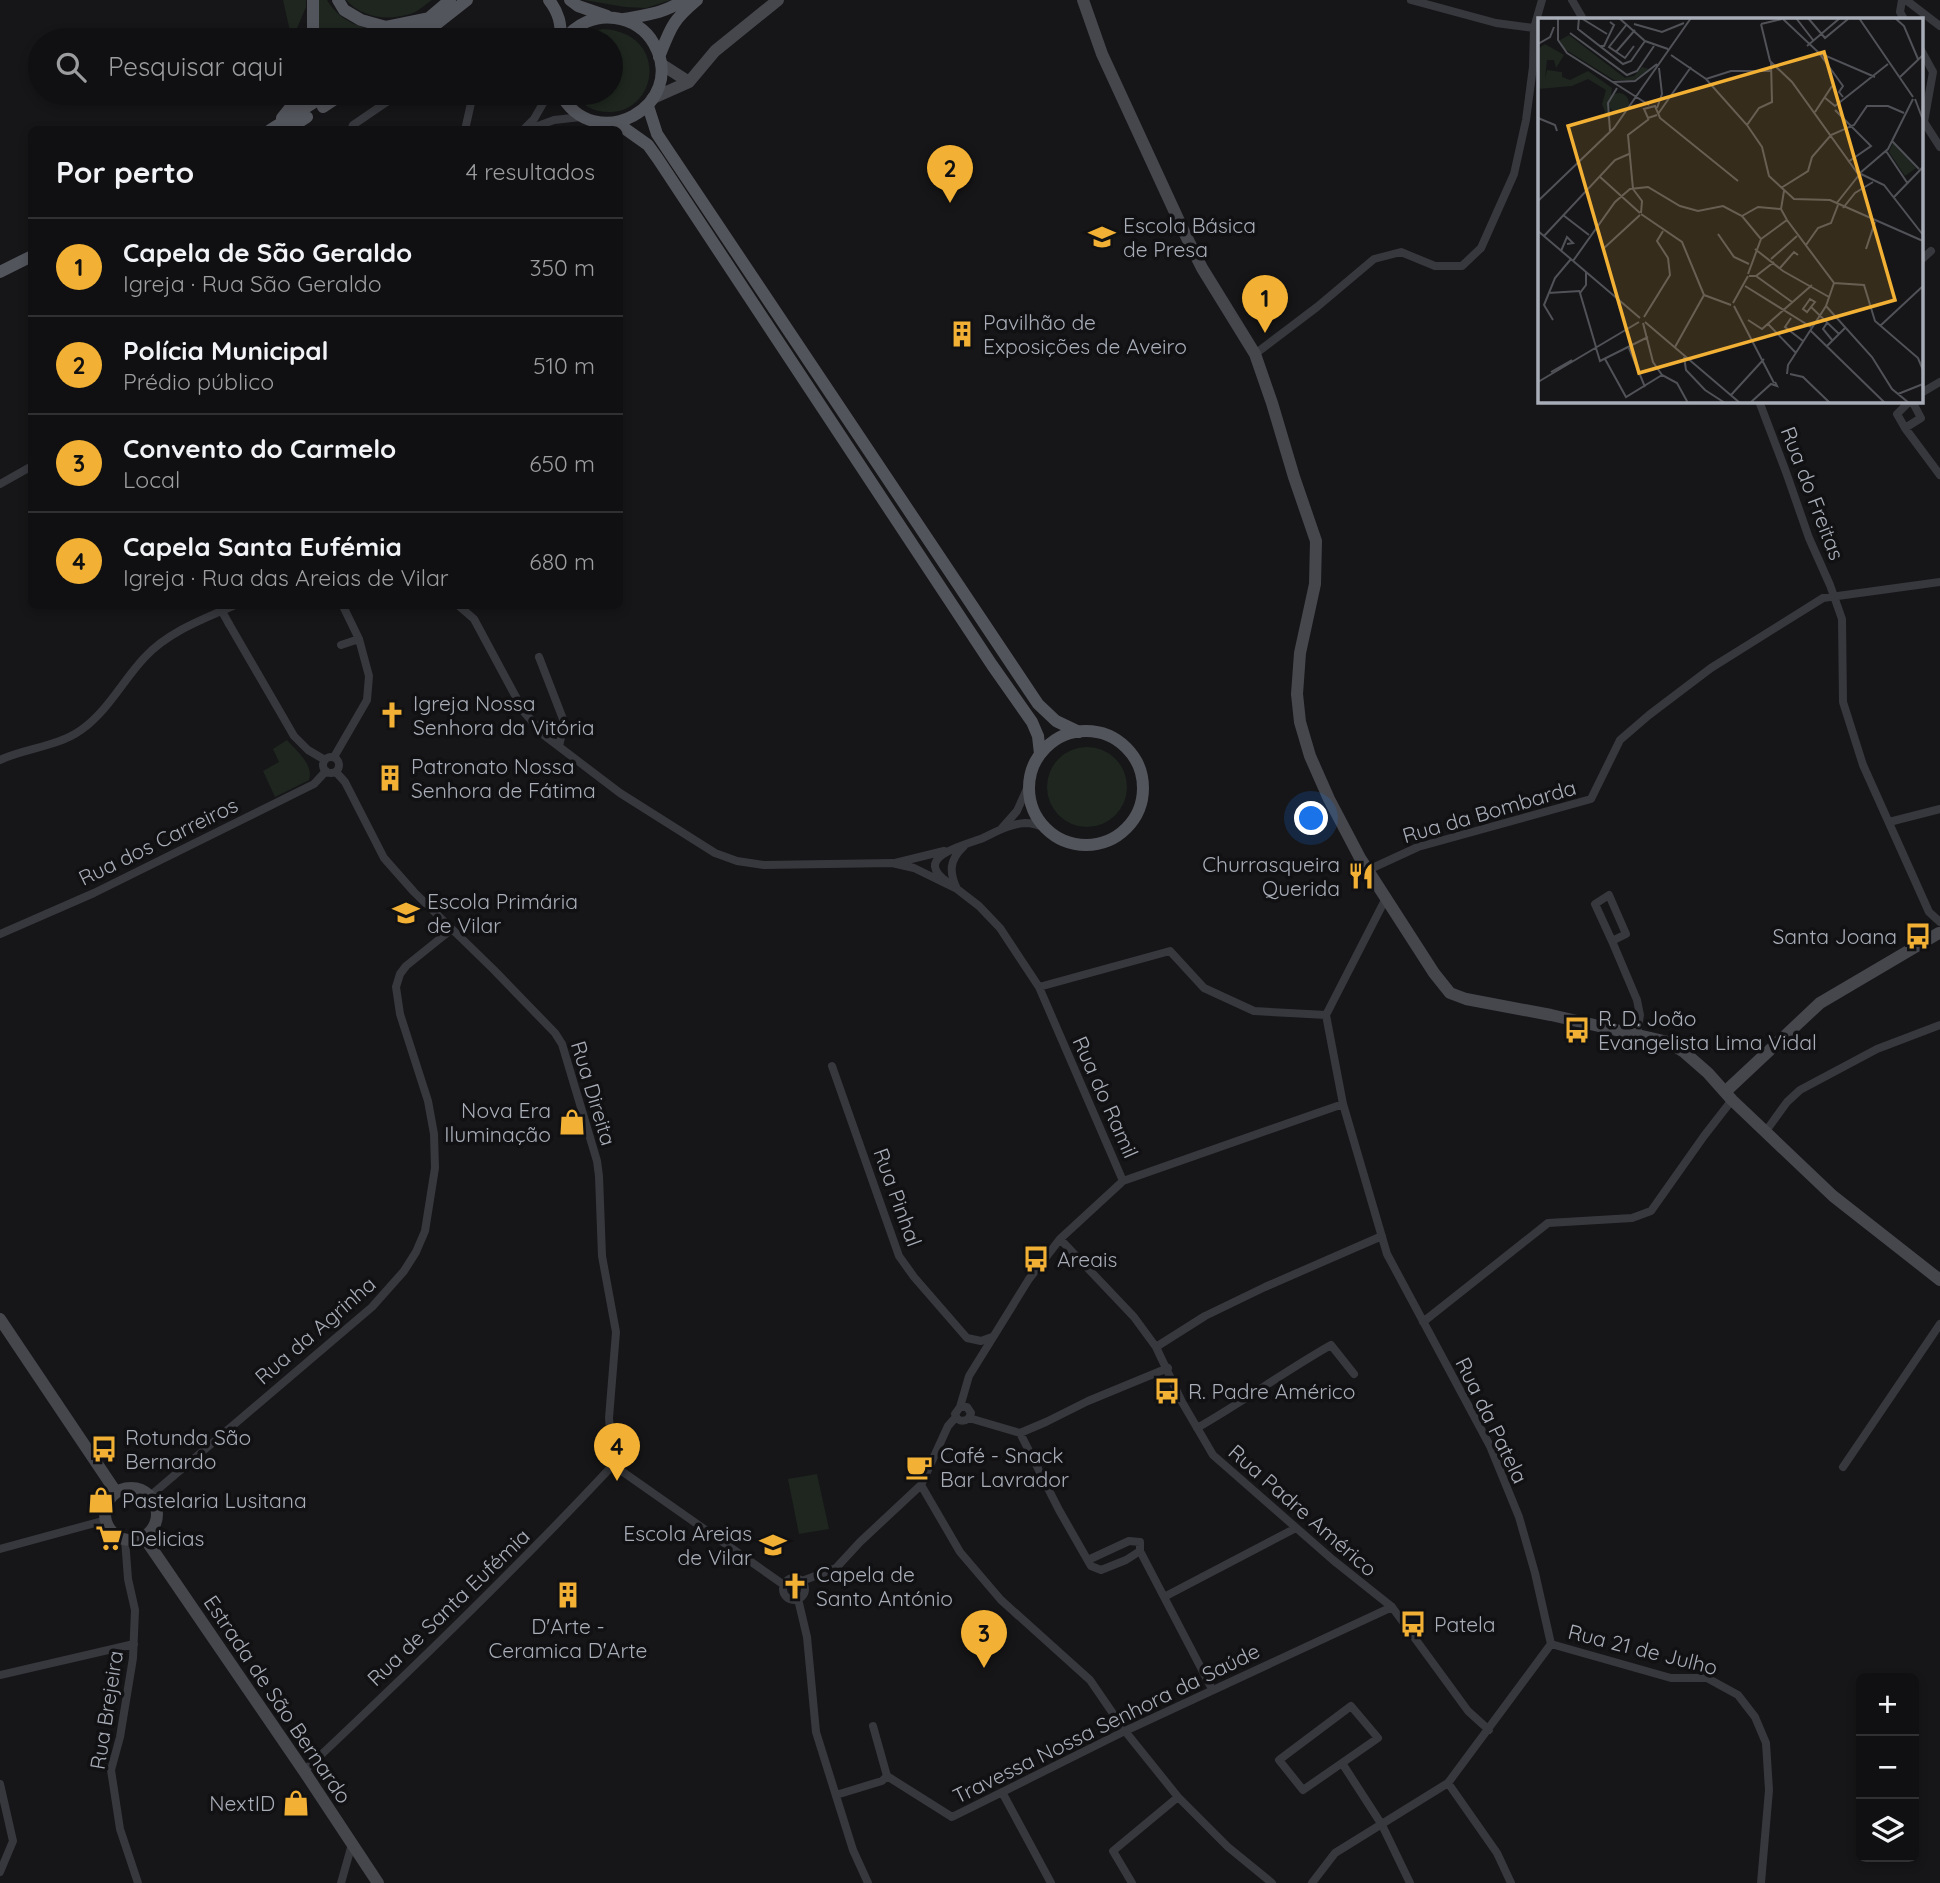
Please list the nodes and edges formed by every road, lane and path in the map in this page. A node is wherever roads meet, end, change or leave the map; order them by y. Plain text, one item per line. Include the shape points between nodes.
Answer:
1 (313, 0) edge
2 (338, 0) edge
3 (450, 0) edge
4 (467, 0) edge
5 (549, 0) edge
6 (570, 0) edge
7 (683, 0) edge
8 (697, 0) edge
9 (778, 0) edge
10 (1083, 0) edge
11 (1411, 0) edge
12 (1542, 0) edge
13 (1572, 0) edge
14 (1904, 0) edge
15 (430, 18) junction
16 (617, 18) junction
17 (1582, 18) edge
18 (1903, 18) edge
19 (1940, 26) edge
20 (313, 28) edge
21 (418, 28) edge
22 (431, 28) edge
23 (561, 28) edge
24 (575, 28) edge
25 (1534, 28) junction
26 (1923, 54) edge
27 (660, 60) junction
28 (690, 82) junction
29 (650, 102) junction
30 (292, 105) edge
31 (310, 105) edge
32 (326, 105) edge
33 (382, 105) edge
34 (471, 105) edge
35 (542, 105) edge
36 (568, 105) edge
37 (582, 117) junction
38 (617, 123) junction
39 (269, 126) edge
40 (276, 126) edge
41 (293, 126) edge
42 (353, 126) edge
43 (466, 126) edge
44 (528, 126) edge
45 (537, 126) edge
46 (621, 126) edge
47 (623, 127) edge
48 (1940, 147) edge
49 (1931, 251) dead end
50 (28, 258) edge
51 (1923, 258) edge
52 (28, 268) edge
53 (0, 272) edge
54 (0, 280) edge
55 (1255, 354) junction
56 (1940, 382) edge
57 (1923, 392) edge
58 (1759, 402) edge
59 (1910, 402) edge
60 (1912, 402) edge
61 (1905, 428) junction
62 (28, 468) edge
63 (1940, 475) edge
64 (0, 484) edge
65 (1940, 582) edge
66 (1834, 597) junction
67 (221, 609) edge
68 (227, 609) edge
69 (344, 609) edge
70 (462, 609) edge
71 (474, 609) edge
72 (474, 620) junction
73 (359, 639) junction
74 (341, 645) dead end
75 (539, 657) dead end
76 (1079, 732) junction
77 (559, 746) junction
78 (1040, 754) junction
79 (334, 757) junction
80 (0, 760) edge
81 (324, 760) junction
82 (326, 771) junction
83 (336, 772) junction
84 (1030, 784) junction
85 (1940, 808) edge
86 (1889, 822) junction
87 (1002, 828) junction
88 (1046, 828) junction
89 (966, 844) junction
90 (955, 847) junction
91 (892, 863) junction
92 (1368, 870) junction
93 (957, 889) junction
94 (1386, 898) junction
95 (1940, 923) edge
96 (452, 929) junction
97 (0, 934) edge
98 (1940, 934) edge
99 (1612, 941) junction
100 (1039, 987) junction
101 (1326, 1014) junction
102 (1940, 1025) edge
103 (1637, 1034) junction
104 (832, 1066) dead end
105 (1729, 1096) junction
106 (1343, 1104) junction
107 (1766, 1131) junction
108 (1124, 1181) junction
109 (1382, 1236) junction
110 (1060, 1239) junction
111 (1940, 1280) edge
112 (0, 1319) edge
113 (1423, 1322) junction
114 (1940, 1324) edge
115 (992, 1337) junction
116 (1156, 1347) junction
117 (1168, 1368) junction
118 (1354, 1374) dead end
119 (960, 1407) junction
120 (956, 1417) junction
121 (969, 1418) junction
122 (1197, 1428) junction
123 (1020, 1433) junction
124 (613, 1465) junction
125 (1843, 1467) dead end
126 (921, 1485) junction
127 (116, 1493) junction
128 (150, 1496) junction
129 (106, 1520) junction
130 (1296, 1528) junction
131 (144, 1537) junction
132 (125, 1539) junction
133 (0, 1549) edge
134 (1140, 1551) junction
135 (1088, 1560) junction
136 (802, 1581) junction
137 (784, 1585) junction
138 (1164, 1597) junction
139 (798, 1599) junction
140 (1392, 1607) junction
141 (134, 1644) junction
142 (1551, 1644) junction
143 (0, 1675) edge
144 (1212, 1689) junction
145 (873, 1727) dead end
146 (1489, 1730) junction
147 (1125, 1731) junction
148 (1342, 1763) junction
149 (304, 1771) junction
150 (887, 1776) junction
151 (1448, 1783) junction
152 (0, 1784) edge
153 (1002, 1792) junction
154 (836, 1795) junction
155 (1178, 1797) junction
156 (1382, 1825) junction
157 (352, 1844) junction
158 (0, 1872) edge
159 (138, 1883) edge
160 (341, 1883) edge
161 (378, 1883) edge
162 (868, 1883) edge
163 (1051, 1883) edge
164 (1132, 1883) edge
165 (1272, 1883) edge
166 (1312, 1883) edge
167 (1410, 1883) edge
168 (1511, 1883) edge
169 (1761, 1883) edge

1 - 20 main road
2 - 15 main road via 344,10 361,20 386,27
3 - 15 main road
4 - 22 main road
5 - 23 main road via 558,12
6 - 16 main road
7 - 16 main road via 663,11
8 - 27 main road via 671,26
9 - 28 street via 715,51
10 - 55 street via 1102,54 1185,234
11 - 25 street via 1496,23
12 - 25 street
13 - 17 street
14 - 18 street via 1899,12
14 - 19 street
15 - 21 main road
16 - 24 main road via 599,18
16 - 27 main road via 643,31
25 - 55 street via 1534,67 1514,174 1480,248 1462,266 1435,266 1401,252 1374,259
26 - 48 street via 1933,72 1924,122
27 - 28 street
27 - 29 main road via 659,87
28 - 29 street
29 - 38 main road
29 - 76 main road via 657,134 1034,699 1056,721
30 - 39 main road
31 - 40 main road
32 - 41 main road
33 - 42 street
34 - 43 street
35 - 44 street
36 - 37 main road
37 - 38 main road
37 - 45 street
38 - 46 main road
47 - 78 main road via 648,145 658,159 1032,722
49 - 51 street
50 - 53 main road
52 - 54 main road
55 - 92 street via 1316,541 1315,584 1300,653 1300,722 1329,799
56 - 57 street
58 - 66 street, Rua do Freitas
59 - 61 street via 1897,414
60 - 61 street via 1921,418
61 - 63 street
62 - 64 street
65 - 66 street, Rua da Bombarda
66 - 86 street, Rua do Freitas via 1842,619 1843,702 1863,765
66 - 92 street, Rua da Bombarda via 1823,598 1711,668 1649,715 1620,740 1591,799 1418,847
67 - 81 street, bridge via 294,736
68 - 80 street via 159,643 100,713 66,740
69 - 73 street
70 - 72 street
71 - 72 street
72 - 77 street via 524,712
73 - 74 street
73 - 79 street via 369,676 367,700
75 - 77 street via 563,719
76 - 78 main road
76 - 88 main road via 1108,736 1132,754 1143,784 1142,801 1125,830 1094,845 1060,839
77 - 91 street via 694,841 737,861 779,866
78 - 84 main road
79 - 81 street
79 - 83 street via 340,764
81 - 82 street
82 - 83 street
82 - 97 street, Rua dos Carreiros via 313,784 125,878
83 - 96 street, Rua Direita via 384,858
84 - 87 street via 1017,811
84 - 88 main road via 1036,814
85 - 86 street
86 - 95 street, Rua do Freitas via 1929,912
87 - 88 street via 1024,823
87 - 89 street
89 - 90 street
89 - 93 street via 952,863
90 - 91 street
90 - 93 street via 935,862 940,877
91 - 93 street
92 - 94 street
93 - 100 street, Rua do Ramil via 1000,928
94 - 101 street
94 - 103 street via 1450,993
95 - 98 street
96 - 124 street, Rua Direita via 559,1038 584,1115 597,1161 602,1256 616,1332 609,1418
96 - 128 street, Rua da Agrinha via 406,966 396,987 434,1134 435,1168 425,1231 416,1252 372,1307
98 - 105 street via 1820,1003
99 - 99 street via 1626,934 1609,895 1595,904
99 - 103 street via 1637,1000
100 - 101 street via 1170,951 1204,988 1254,1011
100 - 108 street, Rua do Ramil
101 - 106 street, Rua da Patela
102 - 107 street via 1877,1049 1800,1090
103 - 105 street via 1668,1042 1684,1052
104 - 115 street, Rua Pinhal via 899,1256 967,1338 981,1341
105 - 107 street
105 - 113 street via 1650,1211 1632,1219 1548,1223
106 - 108 street
106 - 109 street, Rua da Patela
107 - 111 street via 1833,1196
108 - 110 street, Rua do Ramil
109 - 113 street, Rua da Patela
109 - 116 street via 1205,1316
110 - 115 street, Rua do Ramil
110 - 116 street, Rua Padre Américo
112 - 127 street
113 - 142 street, Rua da Patela via 1490,1446 1519,1517
114 - 125 street
115 - 119 street, Rua do Ramil via 969,1376
116 - 117 street, Rua Padre Américo
117 - 122 street, Rua Padre Américo
117 - 123 street
118 - 122 street via 1331,1345
119 - 120 street
119 - 121 street via 967,1408
120 - 121 street via 960,1421
120 - 126 street
121 - 123 street
122 - 130 street, Rua Padre Américo via 1213,1455
123 - 135 street
124 - 137 street
124 - 149 street, Rua de Santa Eufémia
126 - 136 street via 836,1568
126 - 147 street via 960,1552 1000,1600 1090,1680
127 - 128 street via 130,1488
127 - 129 street via 107,1504
128 - 131 street via 157,1518
129 - 132 street via 112,1532
129 - 133 street
130 - 138 street
130 - 140 street, Rua Padre Américo
131 - 132 street
131 - 149 street, Estrada de São Bernardo
132 - 141 street, Rua Brejeira via 135,1610
134 - 135 street via 1101,1570
134 - 135 street via 1140,1542 1129,1541
134 - 138 street
136 - 137 street via 792,1578
136 - 139 street via 804,1594
137 - 139 street via 787,1597
138 - 144 street
139 - 154 street via 807,1637 816,1732
140 - 144 street, Travessa Nossa Senhora da Saúde
140 - 146 street, Rua Padre Américo via 1468,1711
141 - 143 street
141 - 159 street, Rua Brejeira via 111,1770 120,1829
142 - 146 street
142 - 169 street, Rua 21 de Julho via 1671,1678 1707,1678 1738,1695 1755,1717 1766,1743 1769,1790
144 - 147 street, Travessa Nossa Senhora da Saúde
145 - 150 street
146 - 151 street
147 - 153 street, Travessa Nossa Senhora da Saúde
147 - 155 street
148 - 148 street via 1303,1790 1279,1760 1351,1706 1378,1738
148 - 156 street
149 - 157 street, Estrada de São Bernardo
150 - 153 street, Travessa Nossa Senhora da Saúde via 952,1816
150 - 154 street
151 - 156 street
151 - 168 street via 1497,1853
152 - 158 street via 13,1841
153 - 163 street
154 - 162 street
155 - 164 street via 1113,1851
155 - 165 street
156 - 166 street via 1335,1853
156 - 167 street
157 - 160 street
157 - 161 street, Estrada de São Bernardo

